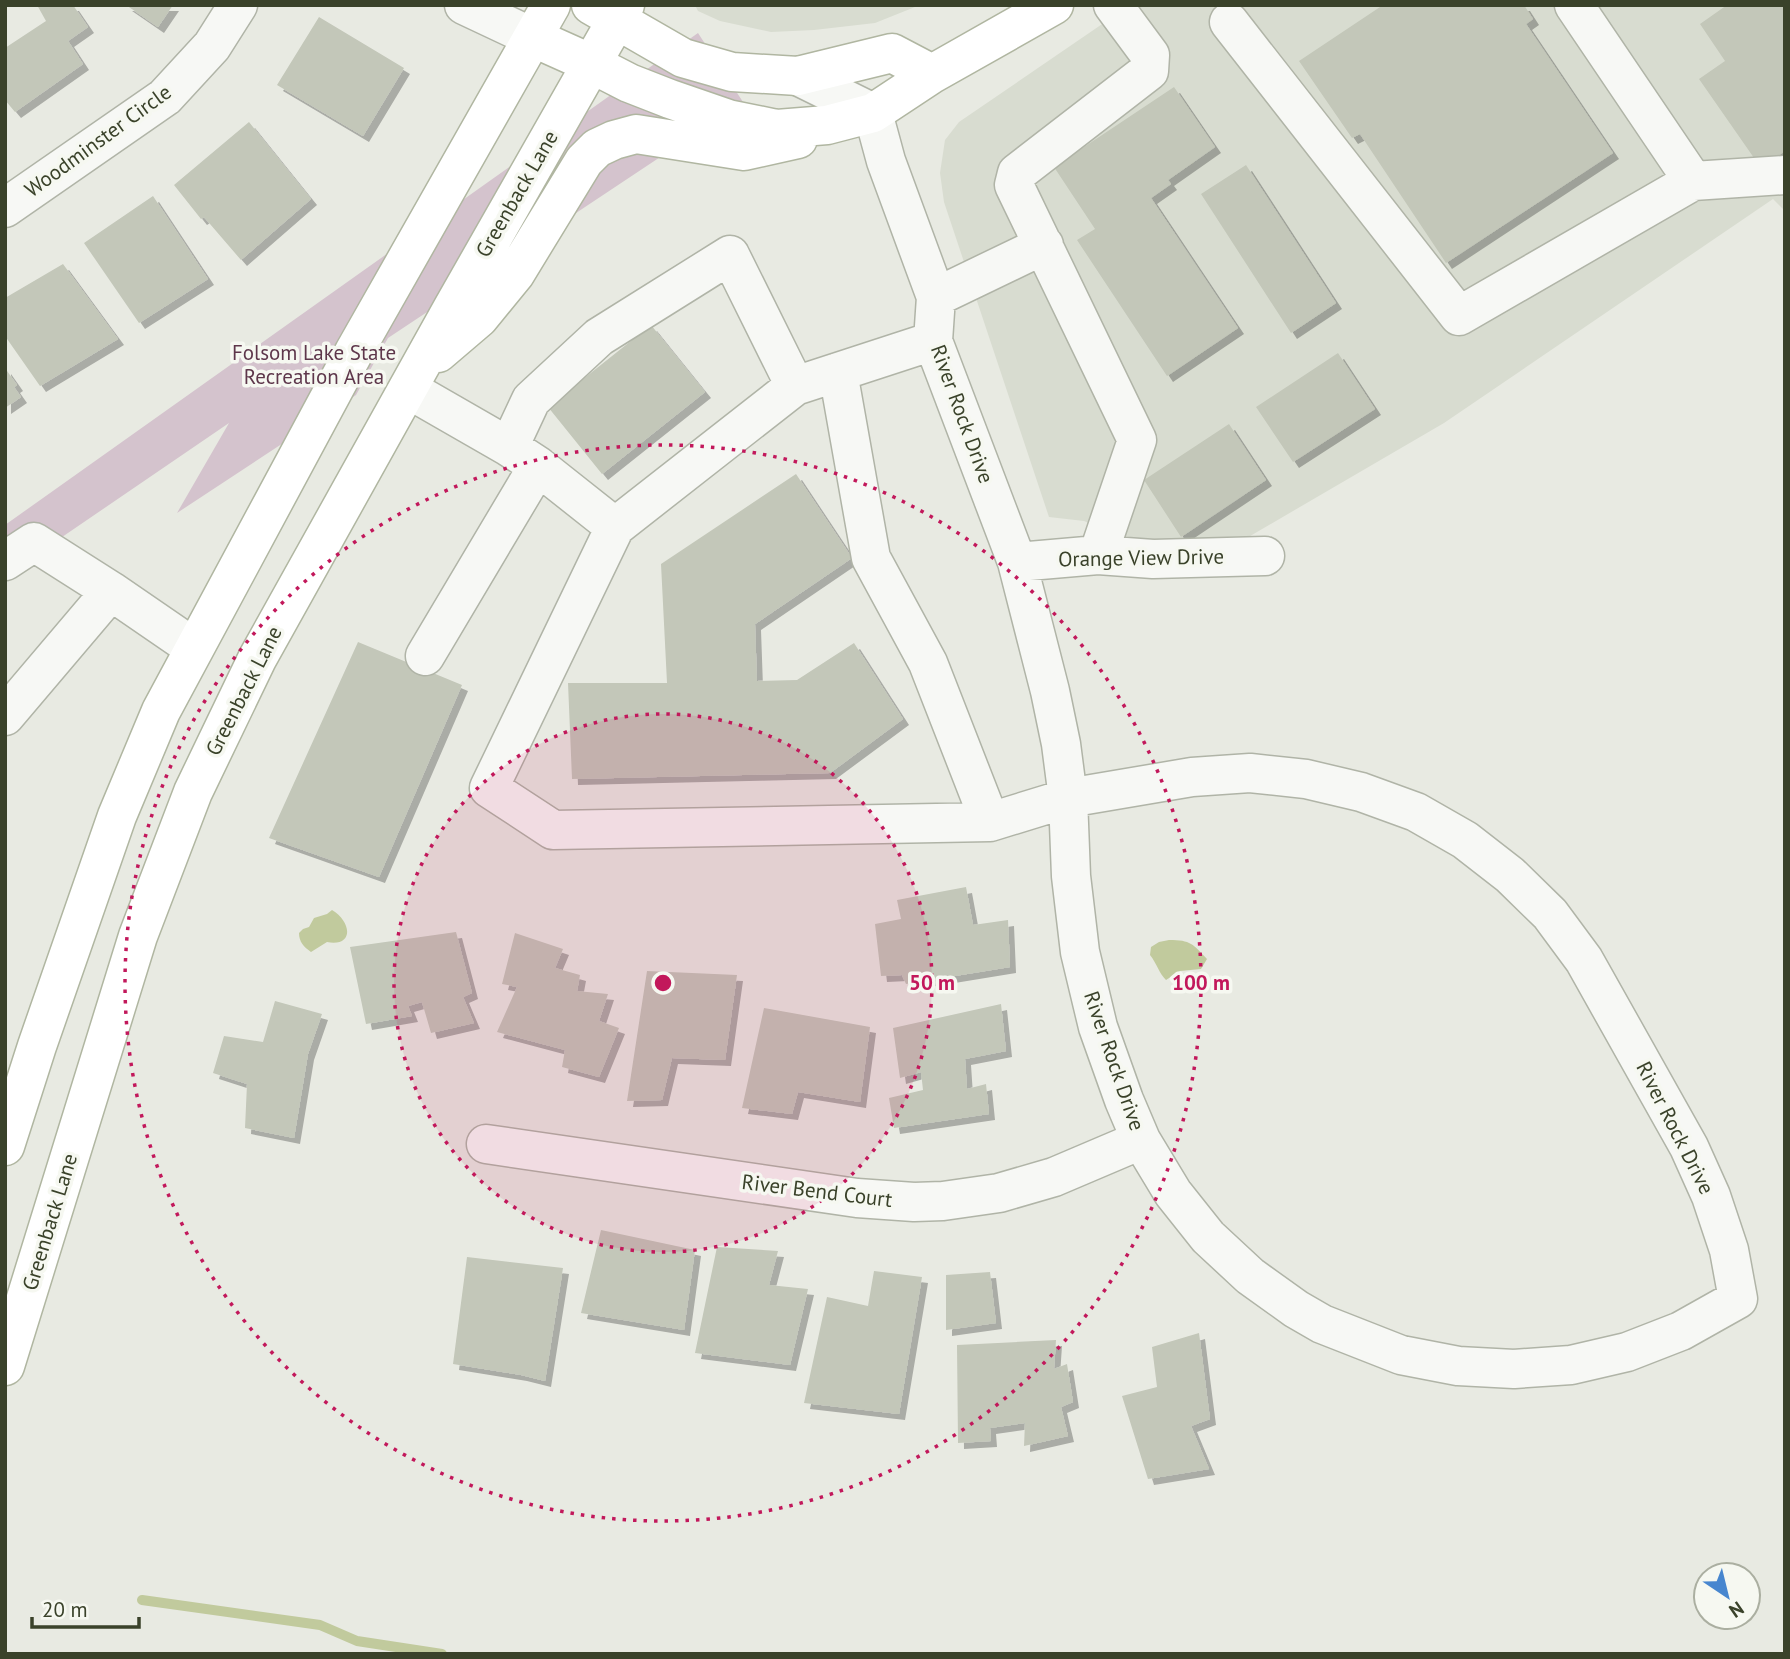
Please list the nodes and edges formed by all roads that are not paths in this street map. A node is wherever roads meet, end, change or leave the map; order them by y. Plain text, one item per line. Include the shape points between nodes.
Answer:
1 (238, 5) edge
2 (464, 5) edge
3 (1054, 5) edge
4 (1113, 5) edge
5 (1574, 5) edge
6 (611, 10) edge
7 (1233, 11) edge
8 (542, 22) edge
9 (592, 64) junction
10 (932, 74) junction
11 (798, 76) junction
12 (873, 113) junction
13 (827, 125) junction
14 (1785, 175) edge
15 (1693, 181) junction
16 (5, 208) edge
17 (1044, 245) junction
18 (936, 297) junction
19 (933, 341) junction
20 (838, 372) junction
21 (413, 379) junction
22 (795, 386) junction
23 (524, 456) junction
24 (615, 527) junction
25 (1098, 555) junction
26 (1265, 556) dead end
27 (5, 561) edge
28 (1017, 562) junction
29 (111, 591) junction
30 (194, 648) junction
31 (425, 656) dead end
32 (5, 716) edge
33 (1068, 798) junction
34 (990, 822) junction
35 (1141, 1140) junction
36 (486, 1144) dead end
37 (5, 1146) edge
38 (5, 1366) edge

1 - 16 street, Woodminster Circle via 212,46 165,97
2 - 8 street
3 - 10 main road
4 - 17 street via 1150,55 1149,71 1017,173 1014,185
5 - 15 street
6 - 9 main road, Greenback Lane
6 - 11 main road via 683,58 732,72
7 - 15 street via 1458,316
8 - 9 main road
8 - 30 main road via 354,352
9 - 13 main road via 637,86 728,119 777,129
9 - 21 main road, Greenback Lane
10 - 11 main road via 892,53
10 - 12 main road
11 - 12 street
12 - 13 main road
12 - 18 street, River Rock Drive
13 - 21 main road via 800,138 744,151 636,134 597,148 584,161 515,274 479,318
14 - 15 street
17 - 18 street
17 - 25 street via 1137,440
18 - 19 street, River Rock Drive
19 - 20 street
19 - 28 street, River Rock Drive
20 - 22 street
20 - 34 street via 871,558 929,663
21 - 23 street
21 - 38 main road, Greenback Lane via 257,659 193,792 138,936
22 - 23 street via 730,255 599,337 531,400
22 - 24 street
23 - 24 street
23 - 31 street
24 - 34 street via 489,788 553,831
25 - 26 street, Orange View Drive via 1153,559
25 - 28 street, Orange View Drive
27 - 29 street via 34,542
28 - 33 street, River Rock Drive via 1050,691
29 - 30 street
29 - 32 street
30 - 37 main road via 161,711 117,816
33 - 34 street
33 - 35 street, River Rock Drive via 1080,952 1098,1027
33 - 35 street, River Rock Drive via 1192,776 1250,773 1361,792 1416,812 1465,840 1550,914 1584,960 1712,1196 1738,1299 1681,1331 1627,1352 1571,1365 1458,1366 1401,1355 1322,1324 1250,1276 1208,1237 1173,1193
35 - 36 street, River Bend Court via 1054,1177 999,1193 914,1202 857,1198

